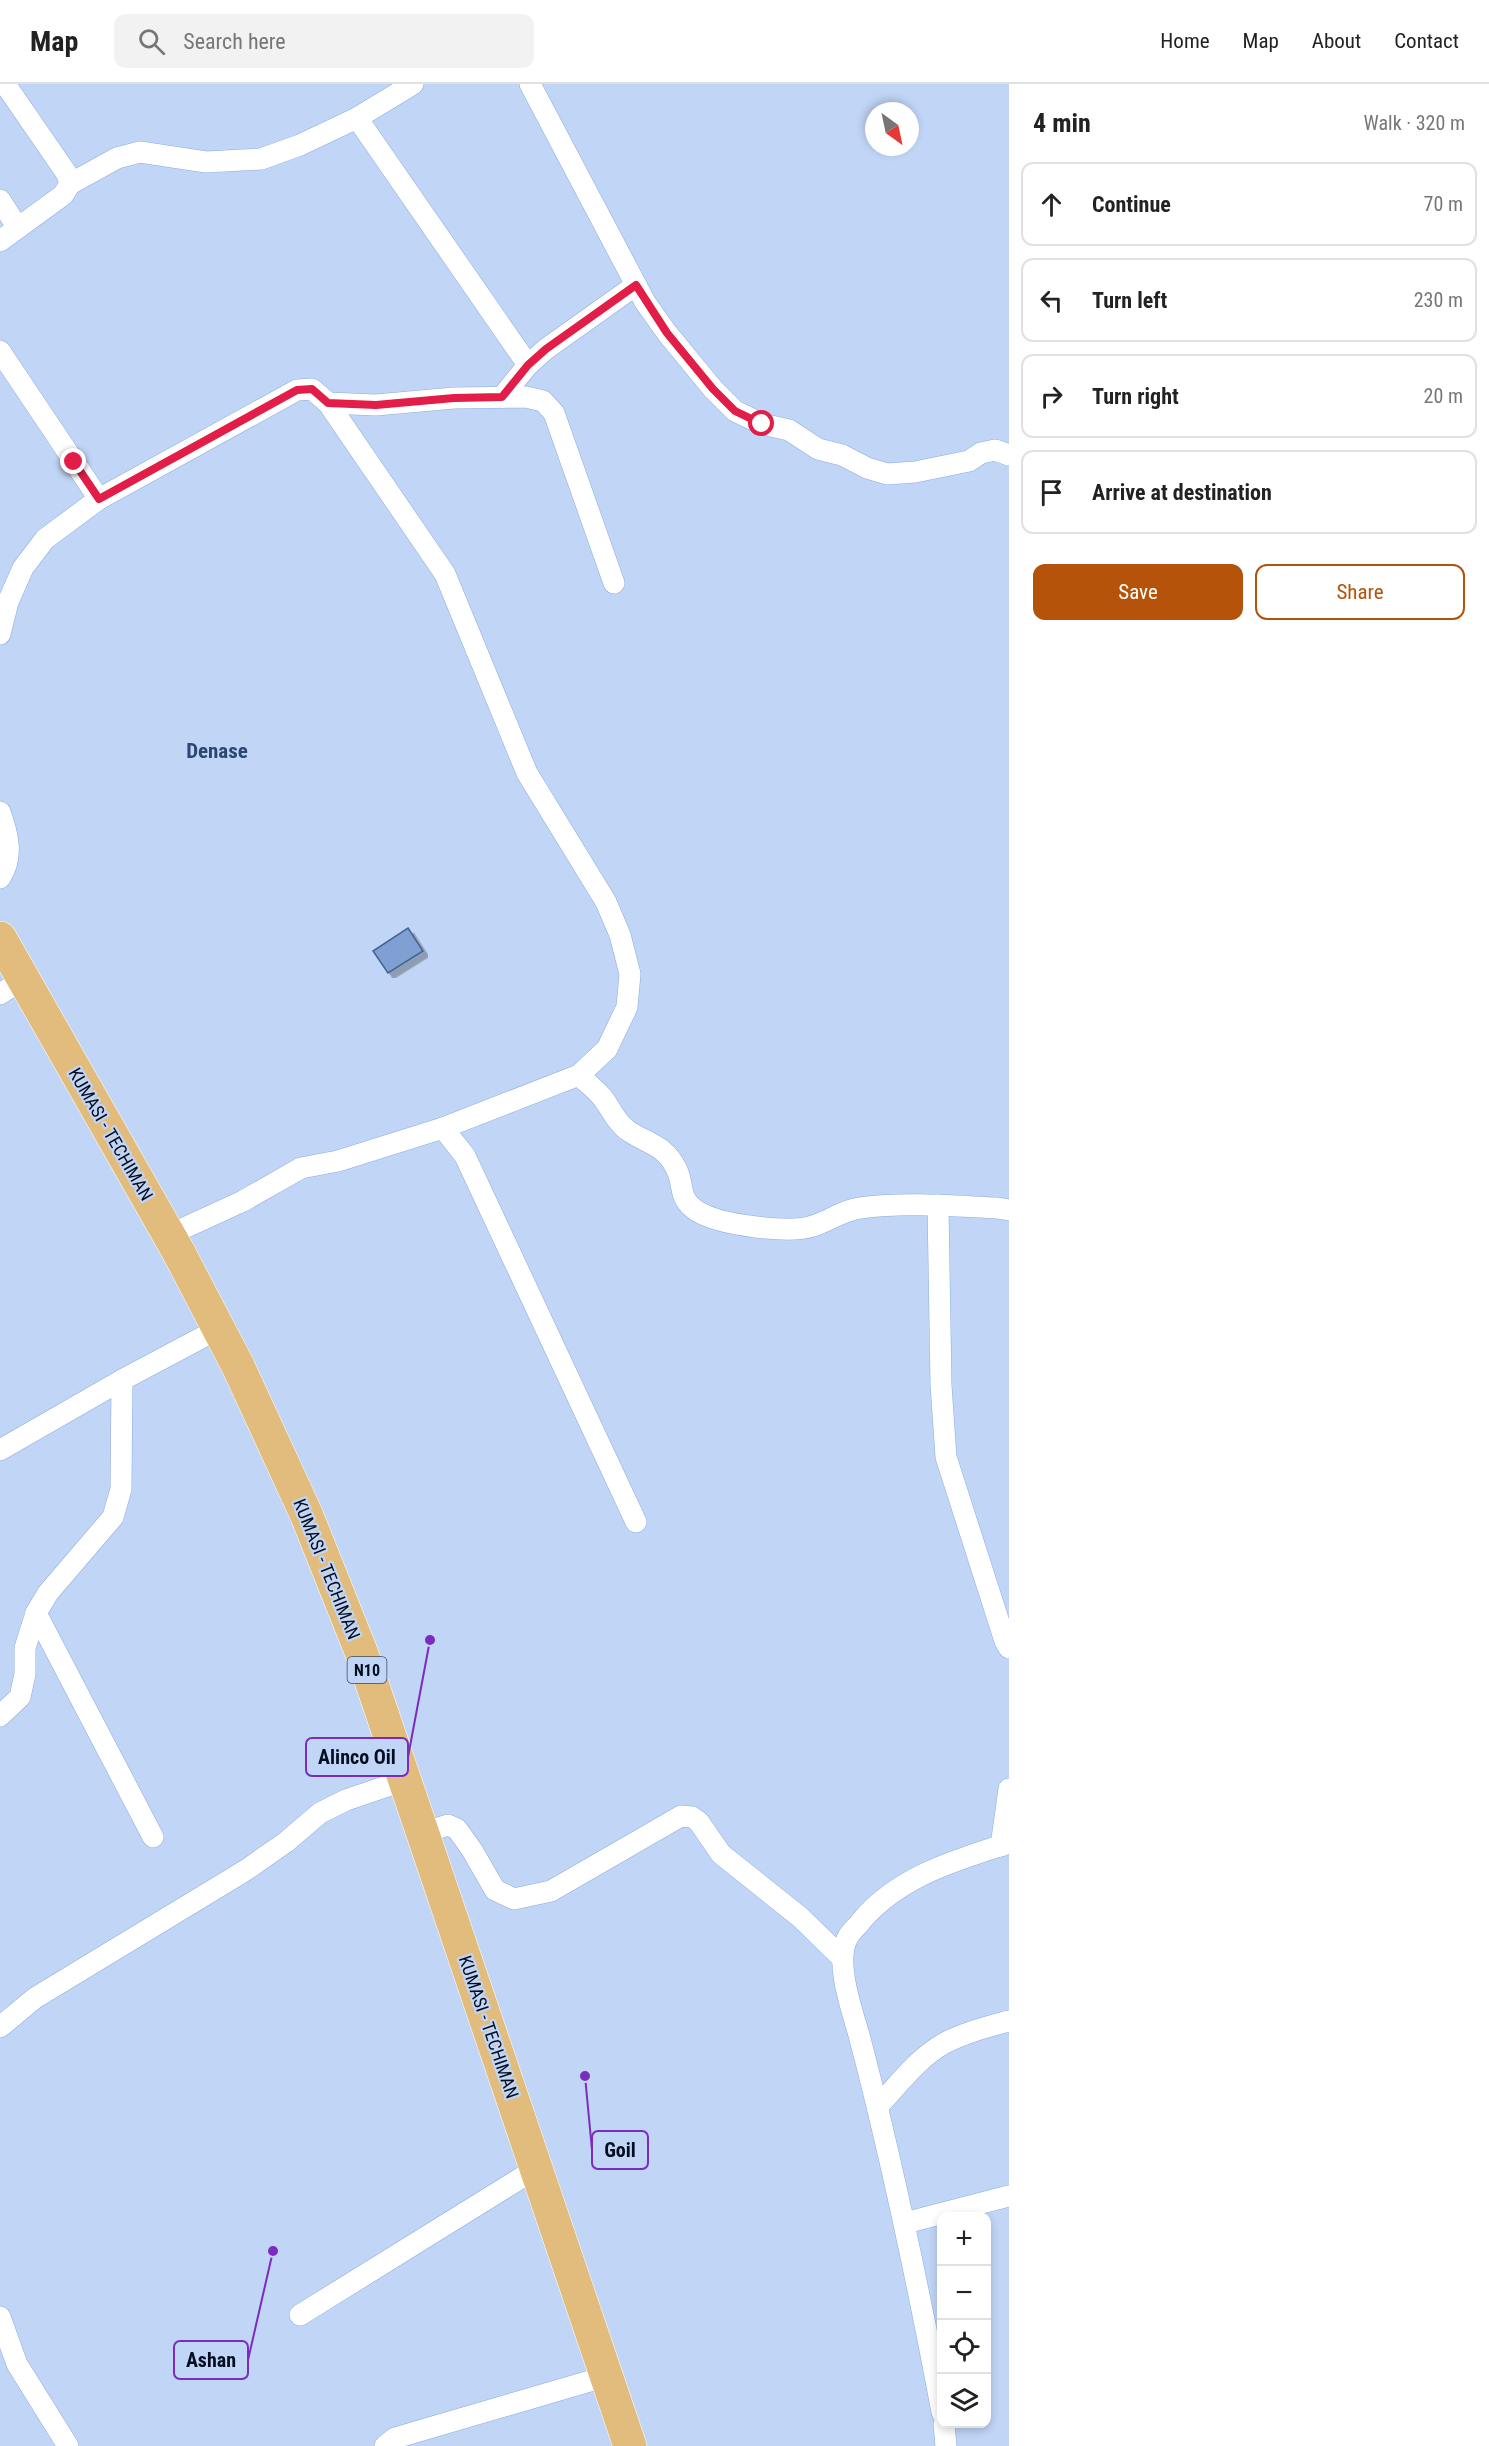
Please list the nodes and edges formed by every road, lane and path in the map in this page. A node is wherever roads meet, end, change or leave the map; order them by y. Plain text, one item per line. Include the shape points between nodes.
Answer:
1 (5, 84) edge
2 (413, 84) edge
3 (530, 84) edge
4 (357, 117) junction
5 (70, 184) junction
6 (0, 200) edge
7 (18, 228) junction
8 (0, 241) edge
9 (636, 285) junction
10 (0, 351) edge
11 (528, 365) junction
12 (502, 397) junction
13 (328, 403) junction
14 (1009, 455) edge
15 (99, 499) junction
16 (614, 583) dead end
17 (0, 634) edge
18 (0, 812) edge
19 (0, 878) edge
20 (0, 938) edge
21 (12, 987) edge
22 (579, 1075) junction
23 (443, 1128) junction
24 (938, 1205) junction
25 (1009, 1210) edge
26 (169, 1235) junction
27 (218, 1329) junction
28 (122, 1380) junction
29 (0, 1450) edge
30 (636, 1522) dead end
31 (36, 1614) junction
32 (1009, 1648) edge
33 (0, 1716) edge
34 (405, 1780) junction
35 (1009, 1789) edge
36 (423, 1833) junction
37 (153, 1837) dead end
38 (1005, 1844) edge
39 (842, 1958) junction
40 (1009, 2021) edge
41 (0, 2027) edge
42 (878, 2106) junction
43 (537, 2168) junction
44 (1009, 2196) edge
45 (905, 2223) junction
46 (300, 2315) dead end
47 (0, 2317) edge
48 (607, 2376) junction
49 (937, 2386) edge
50 (944, 2428) edge
51 (68, 2446) edge
52 (386, 2446) edge
53 (630, 2446) edge
54 (946, 2446) edge

1 - 5 street
2 - 4 street
3 - 9 street
4 - 5 street via 261,159 206,162 140,152 117,158
4 - 11 street
5 - 7 street via 63,195
6 - 7 street
7 - 8 street
9 - 11 street
9 - 14 street via 667,333 713,389 735,411 762,424 789,430 818,449 887,474 969,461 995,450
10 - 15 street
11 - 12 street
12 - 13 street via 376,405
12 - 16 street via 543,401 554,413
13 - 15 street via 312,389 297,390
13 - 22 street via 445,574 527,773 601,893 620,935 630,974 627,1007 608,1049
15 - 17 street via 45,539 23,568
18 - 19 street via 9,846 6,869
20 - 21 highway, KUMASI - TECHIMAN / N10
21 - 26 highway, KUMASI - TECHIMAN / N10
22 - 23 street
22 - 24 street via 603,1097 628,1130 666,1152 678,1170 683,1198 697,1211 716,1219 785,1231 812,1227 858,1208
23 - 26 street via 338,1161 301,1168 243,1201
23 - 30 street via 465,1156
24 - 25 street
24 - 32 street via 940,1385 946,1457 981,1574
26 - 27 highway, KUMASI - TECHIMAN / N10
27 - 28 street
27 - 34 highway, KUMASI - TECHIMAN / N10 via 320,1546
28 - 29 street
28 - 31 street via 121,1490 113,1517 48,1593
31 - 33 street via 25,1648 20,1697
31 - 37 street
34 - 36 highway, KUMASI - TECHIMAN / N10
34 - 41 street via 320,1813 246,1870 35,1998
35 - 38 street
36 - 39 street via 448,1825 457,1829 495,1890 514,1899 551,1891 681,1816 692,1817 721,1854 800,1917
36 - 43 highway, KUMASI - TECHIMAN / N10
38 - 39 street via 954,1860 909,1881 876,1905 847,1938
39 - 42 street
40 - 42 street via 942,2044 920,2061
42 - 45 street
43 - 46 street
43 - 48 highway, KUMASI - TECHIMAN / N10
44 - 45 street
45 - 49 street
47 - 51 street via 17,2364
48 - 52 street via 395,2438
48 - 53 highway, KUMASI - TECHIMAN / N10
50 - 54 street

